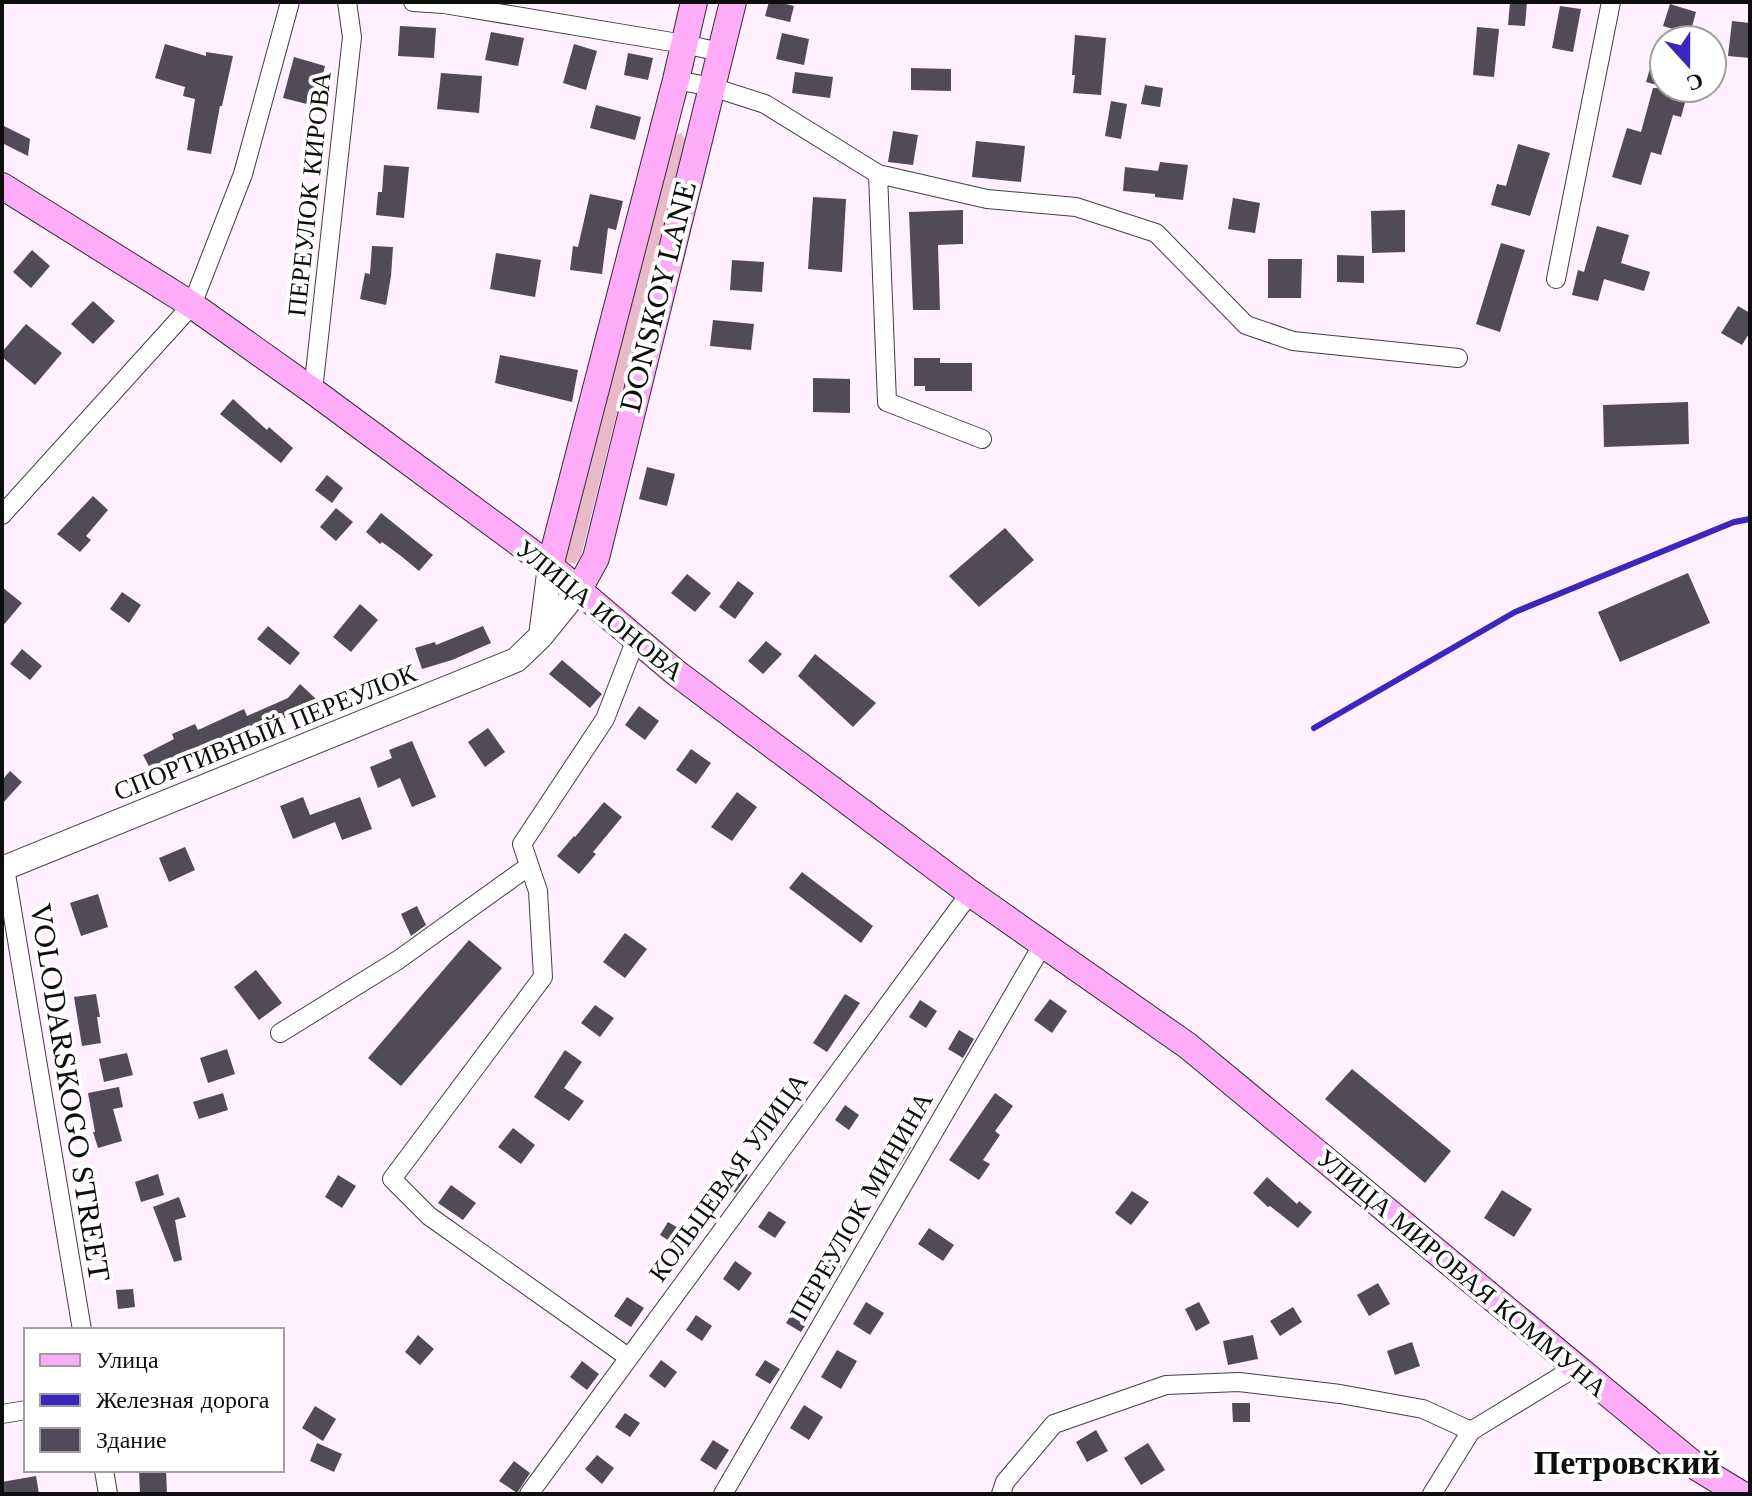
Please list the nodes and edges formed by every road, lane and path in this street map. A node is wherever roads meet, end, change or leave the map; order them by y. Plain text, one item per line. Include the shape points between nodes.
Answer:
1 (290, 2) edge
2 (347, 2) edge
3 (413, 2) edge
4 (694, 2) edge
5 (733, 2) edge
6 (1611, 2) edge
7 (684, 44) junction
8 (720, 52) junction
9 (676, 80) junction
10 (712, 87) junction
11 (878, 174) junction
12 (2, 186) edge
13 (1556, 279) dead end
14 (192, 305) junction
15 (1458, 358) dead end
16 (313, 391) junction
17 (982, 439) dead end
18 (2, 515) edge
19 (550, 566) junction
20 (579, 589) junction
21 (541, 636) junction
22 (636, 639) junction
23 (529, 866) junction
24 (3, 867) edge
25 (970, 893) junction
26 (1043, 944) junction
27 (280, 1033) dead end
28 (1188, 1046) joint
29 (82, 1328) edge
30 (628, 1357) junction
31 (1576, 1367) junction
32 (24, 1410) edge
33 (2, 1414) edge
34 (1471, 1431) junction
35 (104, 1472) edge
36 (108, 1494) edge
37 (529, 1494) edge
38 (723, 1494) edge
39 (1001, 1494) edge
40 (1432, 1494) edge
41 (1741, 1494) edge

1 - 14 street, ПЕРЕУЛОК КИРОВА via 243,174
2 - 16 street, ПЕРЕУЛОК КИРОВА via 352,37
3 - 7 street
4 - 7 main road, DONSKOY LANE
5 - 8 main road, DONSKOY LANE
6 - 13 street
7 - 8 street
7 - 9 main road, DONSKOY LANE
8 - 10 main road, DONSKOY LANE
9 - 10 street
9 - 19 main road, DONSKOY LANE
10 - 11 street via 765,104
10 - 20 main road, DONSKOY LANE via 596,558
11 - 15 street via 987,199 1076,207 1156,233 1246,325 1293,341
11 - 17 street via 887,402
12 - 14 main road, УЛИЦА ИОНОВА
14 - 16 main road, УЛИЦА ИОНОВА
14 - 18 street
16 - 19 main road, УЛИЦА ИОНОВА
19 - 20 main road, УЛИЦА ИОНОВА
19 - 21 street
20 - 21 street, СПОРТИВНЫЙ ПЕРЕУЛОК
20 - 22 main road, УЛИЦА ИОНОВА
21 - 24 street, СПОРТИВНЫЙ ПЕРЕУЛОК via 516,660
22 - 23 street via 605,719 522,844
22 - 25 main road, УЛИЦА ИОНОВА
23 - 27 street via 398,960
23 - 30 street via 538,891 543,977 392,1179 429,1216
24 - 29 street, VOLODARSKOGO STREET
25 - 26 main road, УЛИЦА ИОНОВА
25 - 30 street, КОЛЬЦЕВАЯ УЛИЦА
26 - 28 main road, УЛИЦА ИОНОВА
26 - 38 street, ПЕРЕУЛОК МИНИНА
28 - 31 main road, УЛИЦА МИРОВАЯ КОММУНА
30 - 37 street, КОЛЬЦЕВАЯ УЛИЦА
31 - 34 street
31 - 41 main road, УЛИЦА МИРОВАЯ КОММУНА via 1698,1468
32 - 33 street
34 - 39 street via 1423,1409 1340,1394 1239,1382 1166,1385 1054,1424 1005,1482
34 - 40 street
35 - 36 street

